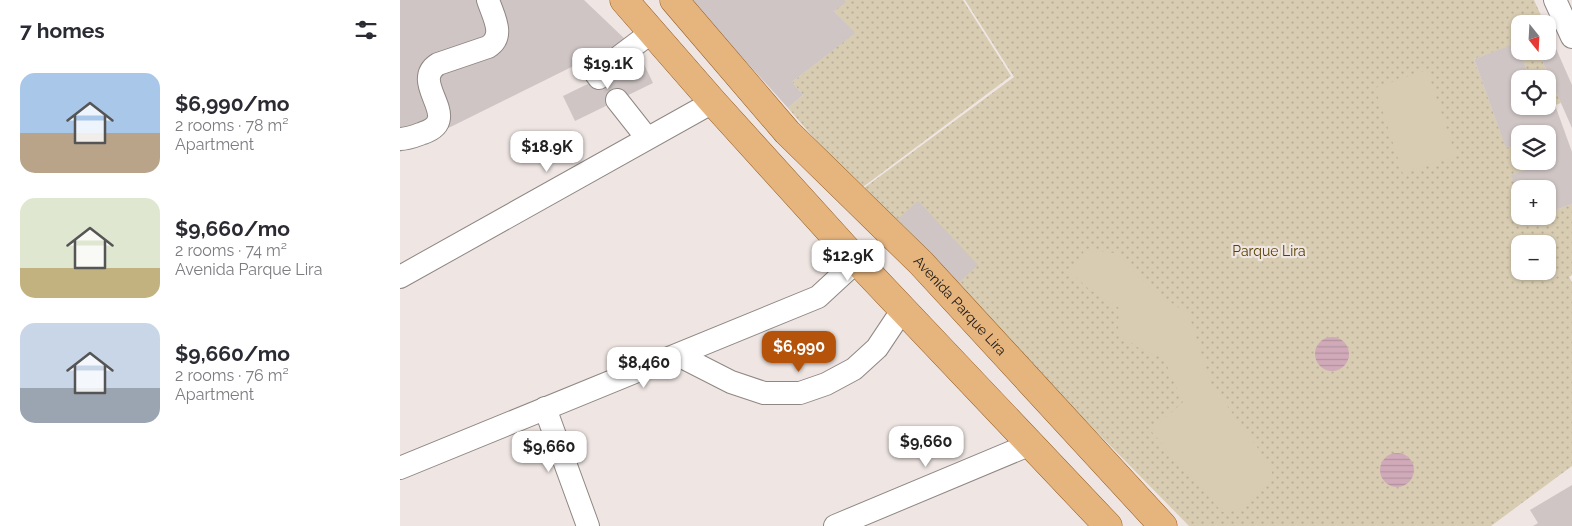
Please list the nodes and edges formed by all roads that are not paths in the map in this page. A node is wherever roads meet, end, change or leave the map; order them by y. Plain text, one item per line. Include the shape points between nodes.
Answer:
1 (488, 0) edge
2 (674, 0) edge
3 (1555, 0) edge
4 (624, 1) edge
5 (652, 32) junction
6 (1572, 37) edge
7 (599, 78) dead end
8 (617, 100) dead end
9 (713, 102) junction
10 (647, 138) junction
11 (400, 139) edge
12 (857, 261) junction
13 (400, 277) edge
14 (903, 309) junction
15 (678, 354) junction
16 (545, 408) junction
17 (1031, 444) junction
18 (400, 468) edge
19 (588, 526) edge
20 (835, 526) edge
21 (1108, 526) edge
22 (1163, 526) edge

1 - 11 street via 498,37 488,47 431,68 428,82 439,113 436,127
2 - 22 main road, Avenida Parque Lira via 787,132 921,263
3 - 6 street
4 - 5 main road
5 - 7 street via 596,74
5 - 9 main road
8 - 10 street
9 - 10 street
9 - 12 main road
10 - 13 street
12 - 14 main road
12 - 15 street via 818,297
14 - 15 street via 877,348 854,369 800,393 764,393 731,382
14 - 17 main road
15 - 16 street
16 - 18 street
16 - 19 street
17 - 20 street
17 - 21 main road

